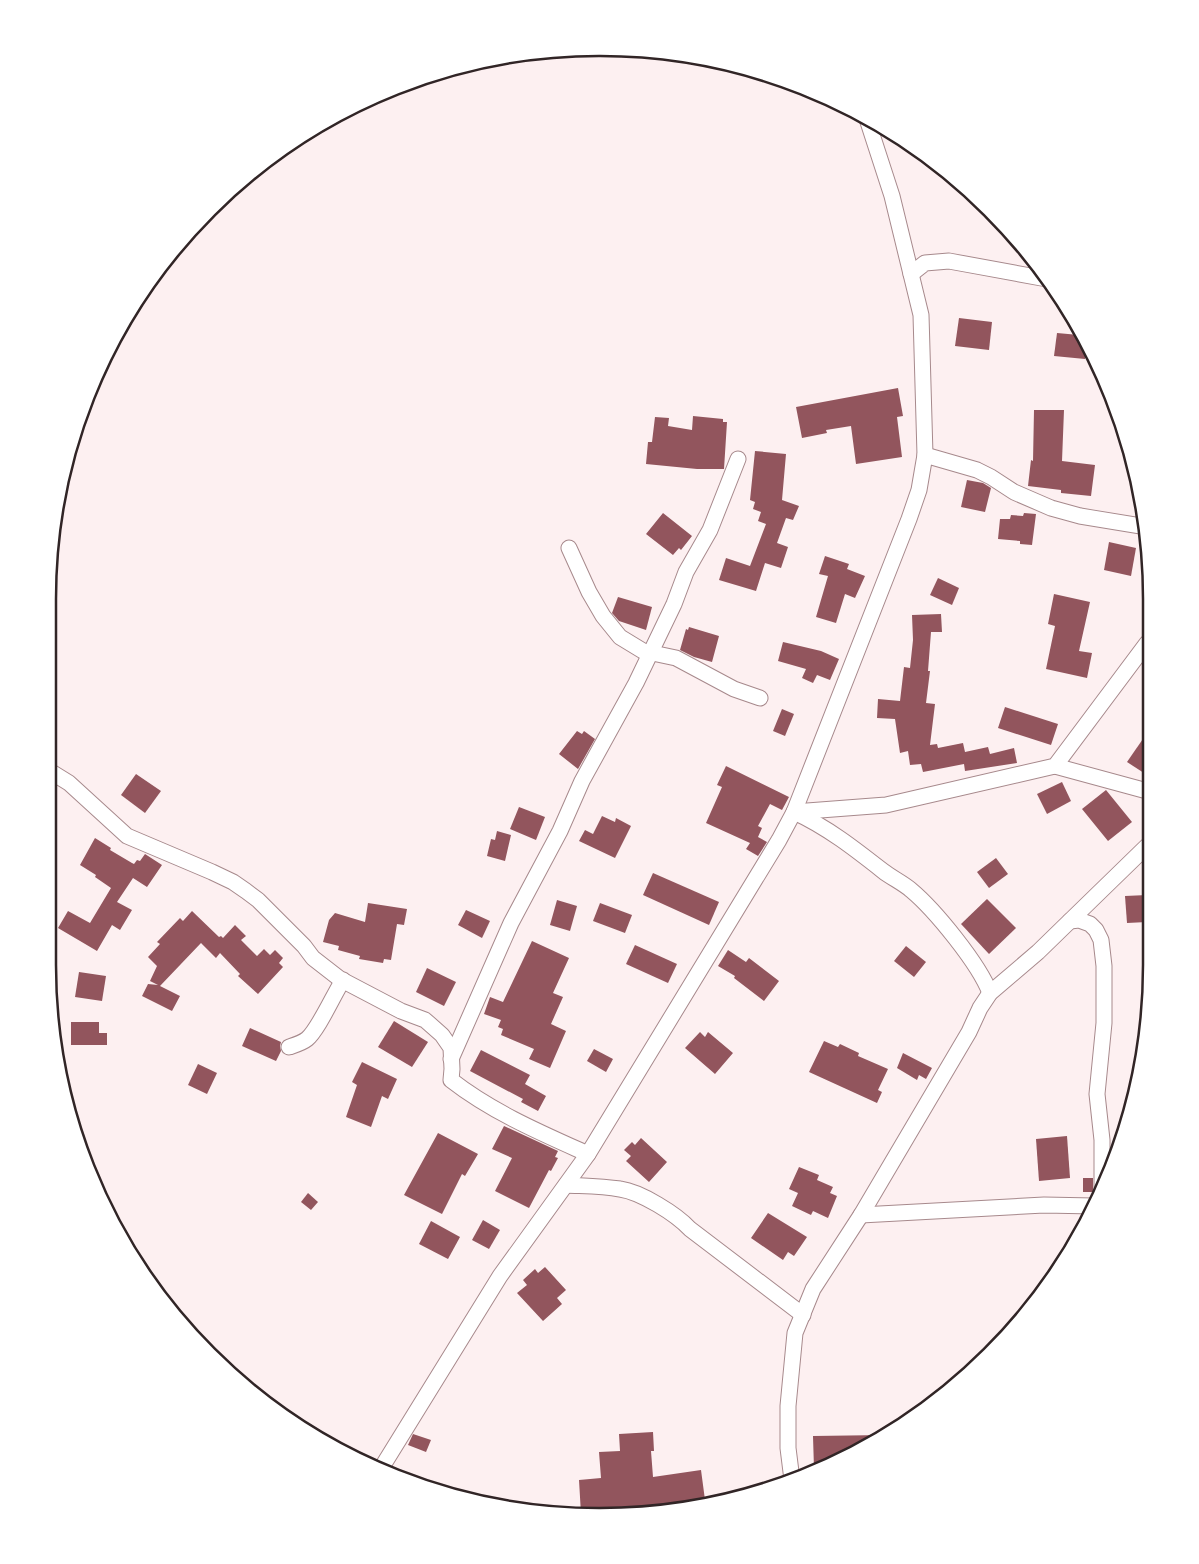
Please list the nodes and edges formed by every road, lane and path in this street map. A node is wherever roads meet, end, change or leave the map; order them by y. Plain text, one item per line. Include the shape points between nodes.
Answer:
1 (870, 128) edge
2 (911, 274) junction
3 (1036, 277) edge
4 (926, 455) junction
5 (738, 459) dead end
6 (1137, 525) edge
7 (569, 548) dead end
8 (1143, 649) edge
9 (651, 652) junction
10 (760, 698) dead end
11 (1055, 766) junction
12 (56, 775) edge
13 (1143, 790) edge
14 (794, 812) junction
15 (1143, 850) edge
16 (1070, 921) junction
17 (343, 980) junction
18 (990, 993) junction
19 (289, 1047) dead end
20 (450, 1059) junction
21 (588, 1154) junction
22 (1102, 1169) edge
23 (566, 1184) junction
24 (1087, 1206) edge
25 (861, 1215) junction
26 (803, 1315) junction
27 (385, 1463) edge
28 (791, 1472) edge

1 - 2 street via 892,196
2 - 3 street via 925,264 949,261
2 - 4 street via 921,315
4 - 6 street via 976,470 1051,508
4 - 14 street via 909,519
5 - 9 street via 710,530 686,572
7 - 9 street via 603,616 620,637
8 - 11 street
9 - 10 street via 676,658 734,689
9 - 20 street via 582,781
11 - 13 street
11 - 14 street via 886,805
12 - 17 street via 127,836 212,872 246,891 313,958
14 - 18 street via 846,843 911,890 950,932
14 - 21 street
15 - 16 street
16 - 18 street
16 - 22 street via 1090,924 1101,940 1104,1023 1097,1094
17 - 19 street via 308,1039
17 - 20 street via 425,1020 451,1048
18 - 25 street
20 - 21 street via 451,1080 462,1089 523,1124
21 - 23 street
23 - 26 street via 636,1193 679,1217 690,1229
23 - 27 street via 500,1276
24 - 25 street via 1044,1205
25 - 26 street via 813,1289
26 - 28 street via 796,1333 788,1406

